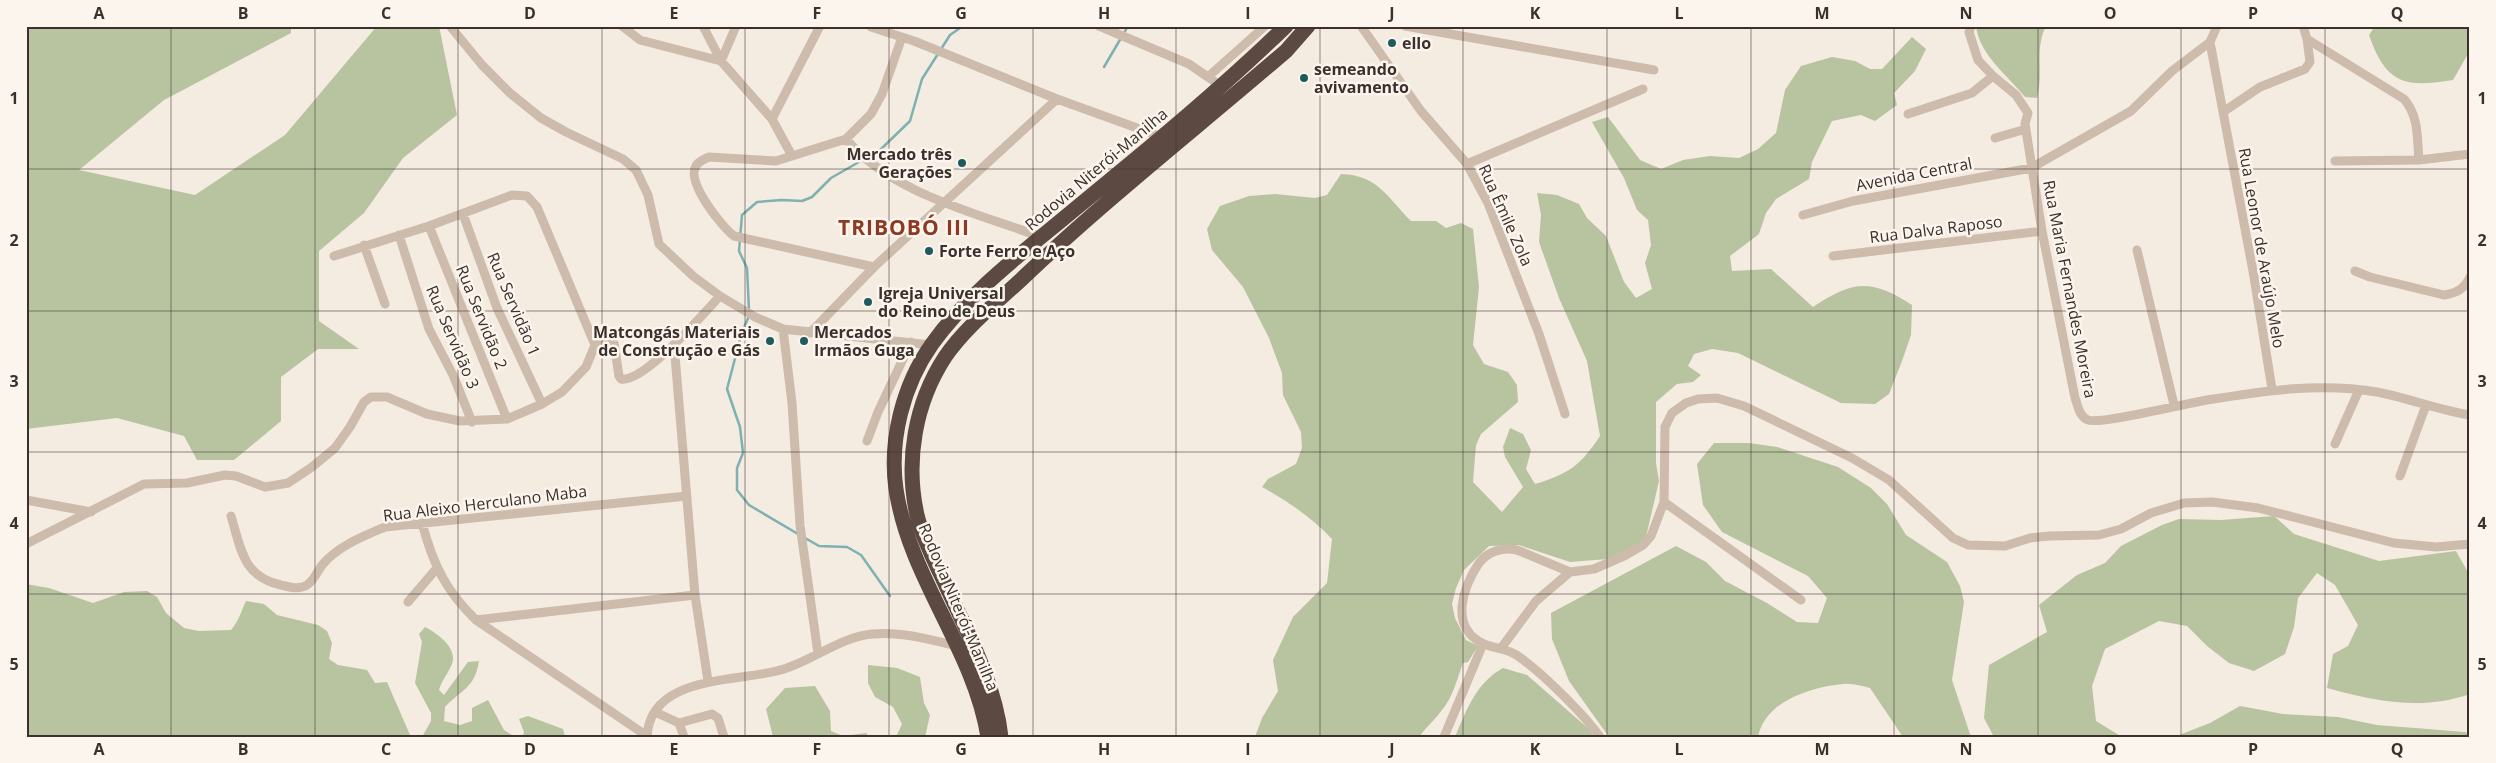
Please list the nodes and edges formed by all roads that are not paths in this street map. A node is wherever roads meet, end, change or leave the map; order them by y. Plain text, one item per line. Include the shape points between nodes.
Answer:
1 (450, 26) edge
2 (622, 26) edge
3 (704, 26) edge
4 (736, 26) edge
5 (820, 26) edge
6 (871, 26) edge
7 (1099, 26) edge
8 (1265, 26) edge
9 (1286, 26) edge
10 (1308, 26) edge
11 (1361, 26) edge
12 (1404, 26) edge
13 (1971, 26) edge
14 (2217, 26) edge
15 (2302, 26) edge
16 (902, 37) junction
17 (2307, 39) junction
18 (2210, 42) junction
19 (721, 61) junction
20 (1654, 70) dead end
21 (1209, 76) junction
22 (1993, 76) junction
23 (1221, 86) junction
24 (1643, 89) dead end
25 (1057, 100) junction
26 (2223, 112) junction
27 (1908, 114) dead end
28 (772, 119) junction
29 (2026, 129) junction
30 (1162, 137) junction
31 (1994, 138) dead end
32 (846, 140) junction
33 (2470, 154) edge
34 (792, 156) junction
35 (2419, 160) junction
36 (2335, 162) dead end
37 (1467, 164) junction
38 (2031, 168) junction
39 (946, 202) junction
40 (463, 214) junction
41 (1803, 215) dead end
42 (429, 226) junction
43 (2042, 232) junction
44 (399, 235) junction
45 (1041, 237) junction
46 (364, 246) junction
47 (2137, 250) dead end
48 (334, 256) dead end
49 (1834, 256) dead end
50 (874, 267) junction
51 (2355, 271) dead end
52 (2470, 277) edge
53 (720, 296) junction
54 (385, 304) dead end
55 (783, 329) junction
56 (810, 333) junction
57 (911, 342) junction
58 (674, 344) junction
59 (595, 345) junction
60 (931, 345) junction
61 (2272, 390) junction
62 (2359, 390) junction
63 (542, 404) junction
64 (2174, 405) junction
65 (2426, 405) junction
66 (1565, 414) dead end
67 (2470, 415) edge
68 (507, 419) junction
69 (472, 422) junction
70 (867, 441) dead end
71 (2335, 444) dead end
72 (2400, 476) dead end
73 (687, 496) junction
74 (26, 500) edge
75 (1664, 502) junction
76 (91, 512) junction
77 (231, 516) dead end
78 (422, 523) junction
79 (26, 544) edge
80 (2470, 544) edge
81 (437, 568) junction
82 (1570, 572) junction
83 (695, 595) junction
84 (1800, 600) dead end
85 (408, 602) dead end
86 (476, 620) junction
87 (1483, 644) junction
88 (958, 646) junction
89 (1502, 647) junction
90 (818, 654) junction
91 (708, 681) junction
92 (655, 712) junction
93 (679, 723) junction
94 (647, 736) edge
95 (684, 737) edge
96 (724, 737) edge
97 (988, 737) edge
98 (1001, 737) edge
99 (1444, 737) edge
100 (1600, 737) edge

1 - 53 street via 482,65 541,118 624,159 636,170 648,195 656,237 662,249
2 - 19 street via 640,40
3 - 19 street
4 - 19 street
5 - 28 street
6 - 16 street
7 - 21 street via 1189,64
8 - 21 street
9 - 23 highway, Rodovia Niterói-Manilha
10 - 98 highway, Rodovia Niterói-Manilha via 1286,51 1044,258 965,333 945,357 928,389 917,421 912,456 918,516 930,552 986,678
11 - 37 street, Rua Êmile Zola via 1421,111
12 - 20 street
13 - 22 street via 1969,32 1978,60
14 - 18 street, Rua Maria Fernandes Moreira
15 - 17 street
16 - 25 street
16 - 32 street via 875,108
17 - 26 street via 2310,62 2304,69 2260,87
17 - 35 street via 2404,99 2415,120
18 - 26 street, Rua Leonor de Araújo Melo
18 - 38 street, Rua Maria Fernandes Moreira via 2172,71 2131,112
19 - 28 street
21 - 23 street
22 - 27 street via 1972,94
22 - 29 street via 2016,95 2028,112
23 - 30 highway, Rodovia Niterói-Manilha
24 - 37 street
25 - 30 street
25 - 39 street
26 - 61 street, Rua Leonor de Araújo Melo
28 - 34 street
29 - 31 street
29 - 38 street
30 - 45 highway, Rodovia Niterói-Manilha
32 - 34 street
32 - 39 street via 872,166
33 - 35 street
34 - 50 street via 764,161 709,157 695,166 694,174 699,191 718,218 738,237
35 - 36 street
37 - 66 street, Rua Êmile Zola via 1507,247
38 - 41 street, Avenida Central via 1853,201
38 - 43 street, Rua Maria Fernandes Moreira
39 - 45 street
39 - 50 street
40 - 42 street
40 - 59 street via 512,195 527,196 532,200
40 - 63 street, Rua Servidão 1 via 498,308
42 - 44 street
42 - 68 street, Rua Servidão 2
43 - 49 street, Rua Dalva Raposo
43 - 64 street, Rua Maria Fernandes Moreira via 2080,413 2090,421 2105,420
44 - 46 street
44 - 69 street, Rua Servidão 3 via 429,329
45 - 60 highway, Rodovia Niterói-Manilha via 952,319
46 - 48 street
46 - 54 street
47 - 64 street
50 - 56 street
51 - 52 street via 2444,295 2454,294
53 - 55 street
53 - 58 street
55 - 56 street
55 - 90 street via 792,403 800,525
56 - 57 street
57 - 60 street
57 - 70 street
58 - 59 street via 640,374 625,380 619,376 614,344 605,339
58 - 73 street
59 - 63 street via 586,367 576,379
60 - 88 highway, Rodovia Niterói-Manilha via 906,394 894,469 899,506 908,537
61 - 62 street via 2321,386
61 - 64 street
62 - 65 street
62 - 71 street
63 - 68 street
65 - 67 street
65 - 72 street
68 - 69 street
69 - 76 street via 427,414 387,397 371,397 364,402 335,448 288,483 265,487 225,475 187,483 144,484
73 - 78 street, Rua Aleixo Herculano Maba
73 - 83 street
74 - 76 street
75 - 80 street via 1665,427 1672,413 1686,402 1718,398 1744,406 1852,458 1889,480 1953,538 1968,545 2005,546 2030,538 2099,535 2184,503 2212,502 2258,508 2394,543 2436,547
75 - 82 street via 1651,536 1643,545 1594,569
75 - 84 street
76 - 79 street
77 - 78 street, Rua Aleixo Herculano Maba via 244,558 258,577 270,583 298,588 311,583 328,559 364,536 385,527
78 - 81 street
81 - 85 street
81 - 86 street via 457,602
82 - 87 street via 1509,548 1494,551 1482,560 1472,573 1461,602 1462,616 1468,629
82 - 89 street via 1536,602
83 - 86 street
83 - 91 street
86 - 94 street
87 - 89 street
87 - 99 street
88 - 90 street via 914,636 871,634
88 - 97 highway, Rodovia Niterói-Manilha via 978,693
89 - 100 street via 1536,669
90 - 91 street via 764,675
91 - 92 street via 669,698
92 - 93 street
92 - 94 street via 648,722
93 - 95 street
93 - 96 street via 712,714 718,718

